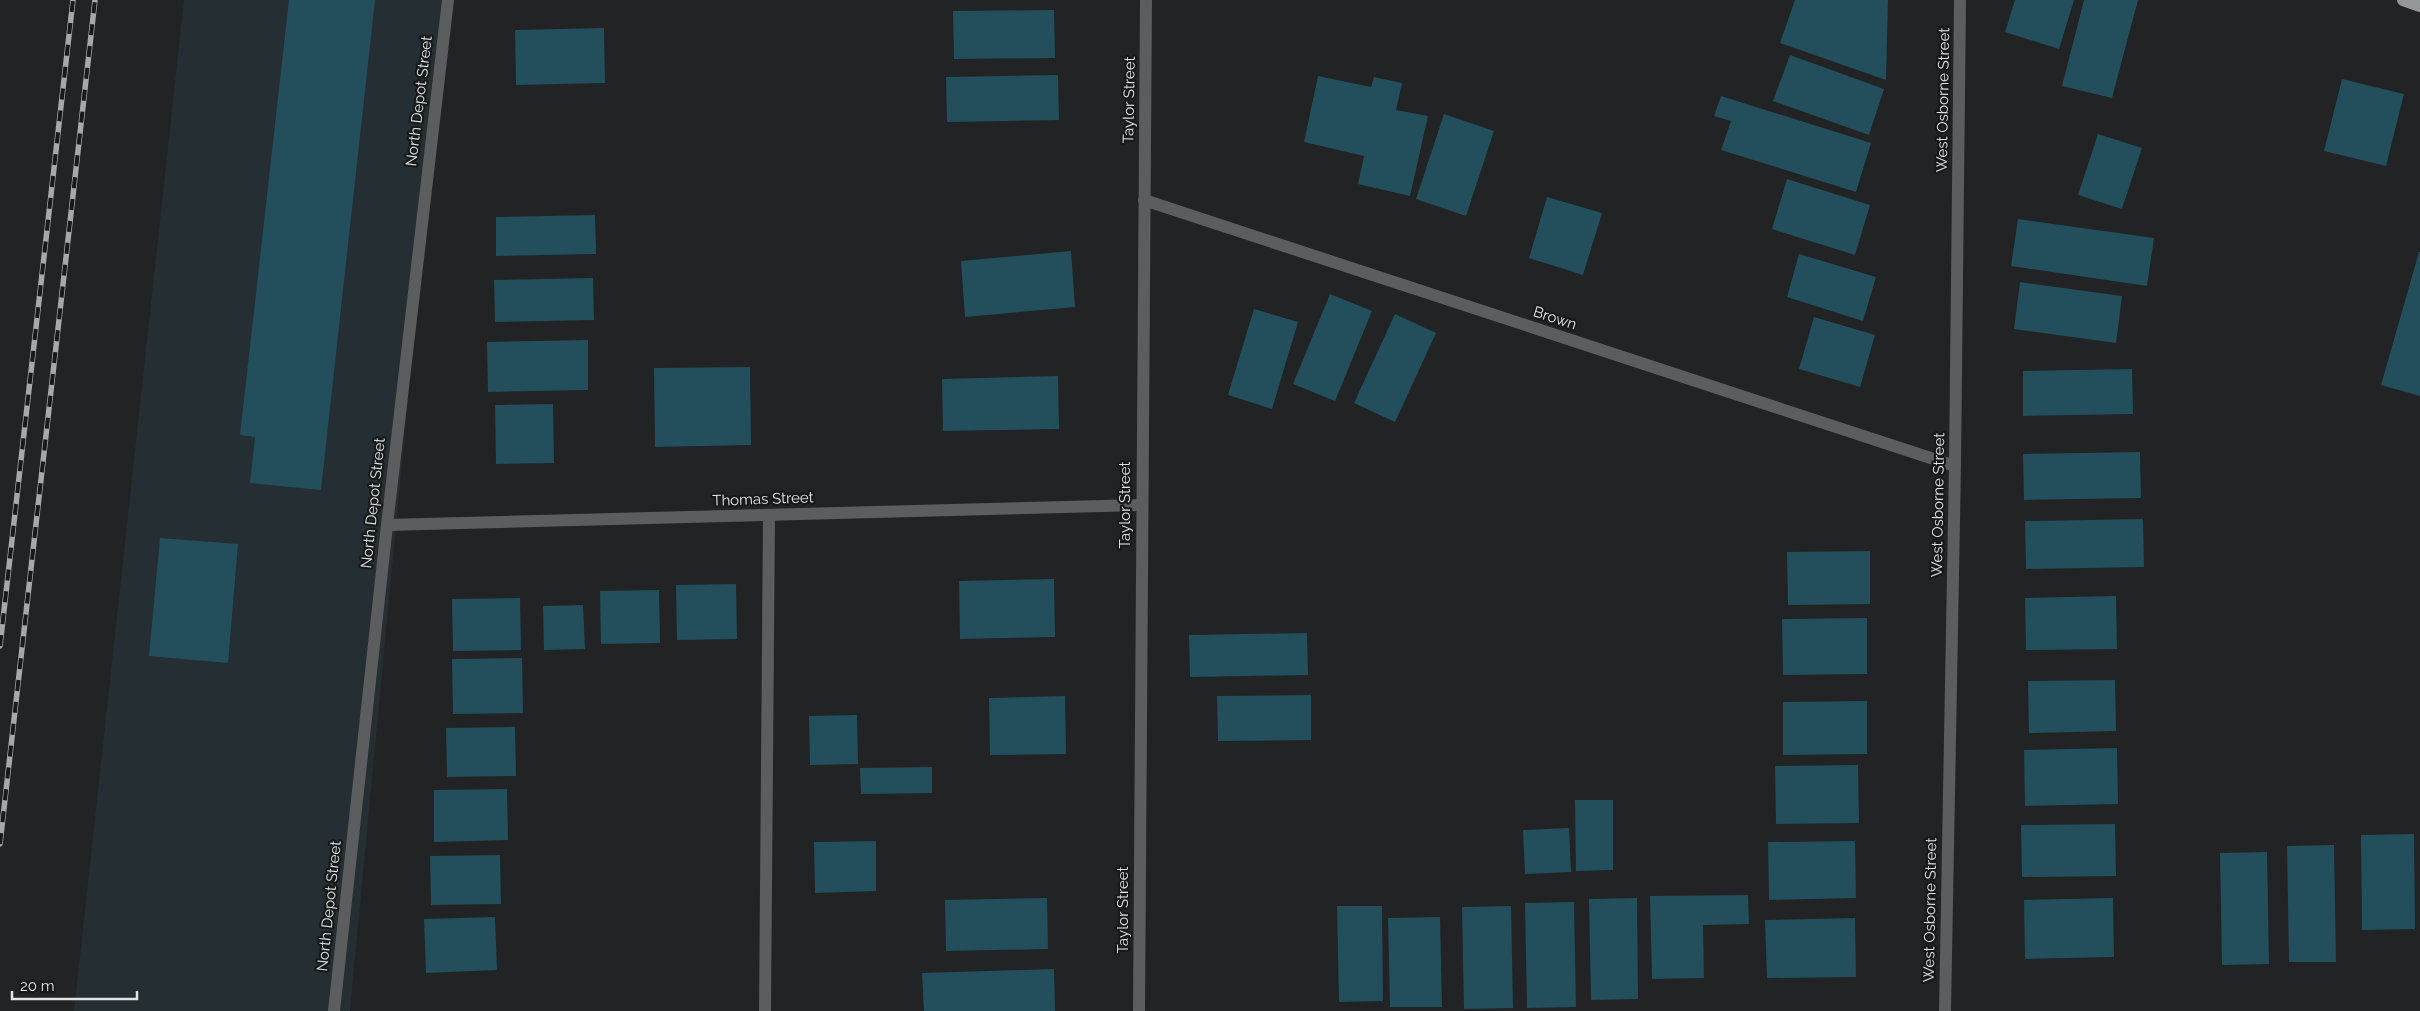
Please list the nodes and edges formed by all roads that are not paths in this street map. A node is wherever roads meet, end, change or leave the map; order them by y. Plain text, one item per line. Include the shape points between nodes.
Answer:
1 (448, 0) edge
2 (1146, 0) edge
3 (1960, 0) edge
4 (2403, 0) edge
5 (2420, 6) edge
6 (1144, 200) junction
7 (1955, 466) junction
8 (1141, 505) junction
9 (769, 515) junction
10 (386, 525) junction
11 (334, 1011) edge
12 (765, 1011) edge
13 (1138, 1011) edge
14 (1945, 1011) edge

1 - 10 street, North Depot Street
2 - 6 street, Taylor Street
3 - 7 street, West Osborne Street
4 - 5 main road
6 - 7 street, Brown
6 - 8 street, Taylor Street
7 - 14 street, West Osborne Street
8 - 9 street, Thomas Street
8 - 13 street, Taylor Street
9 - 10 street, Thomas Street
9 - 12 street
10 - 11 street, North Depot Street

